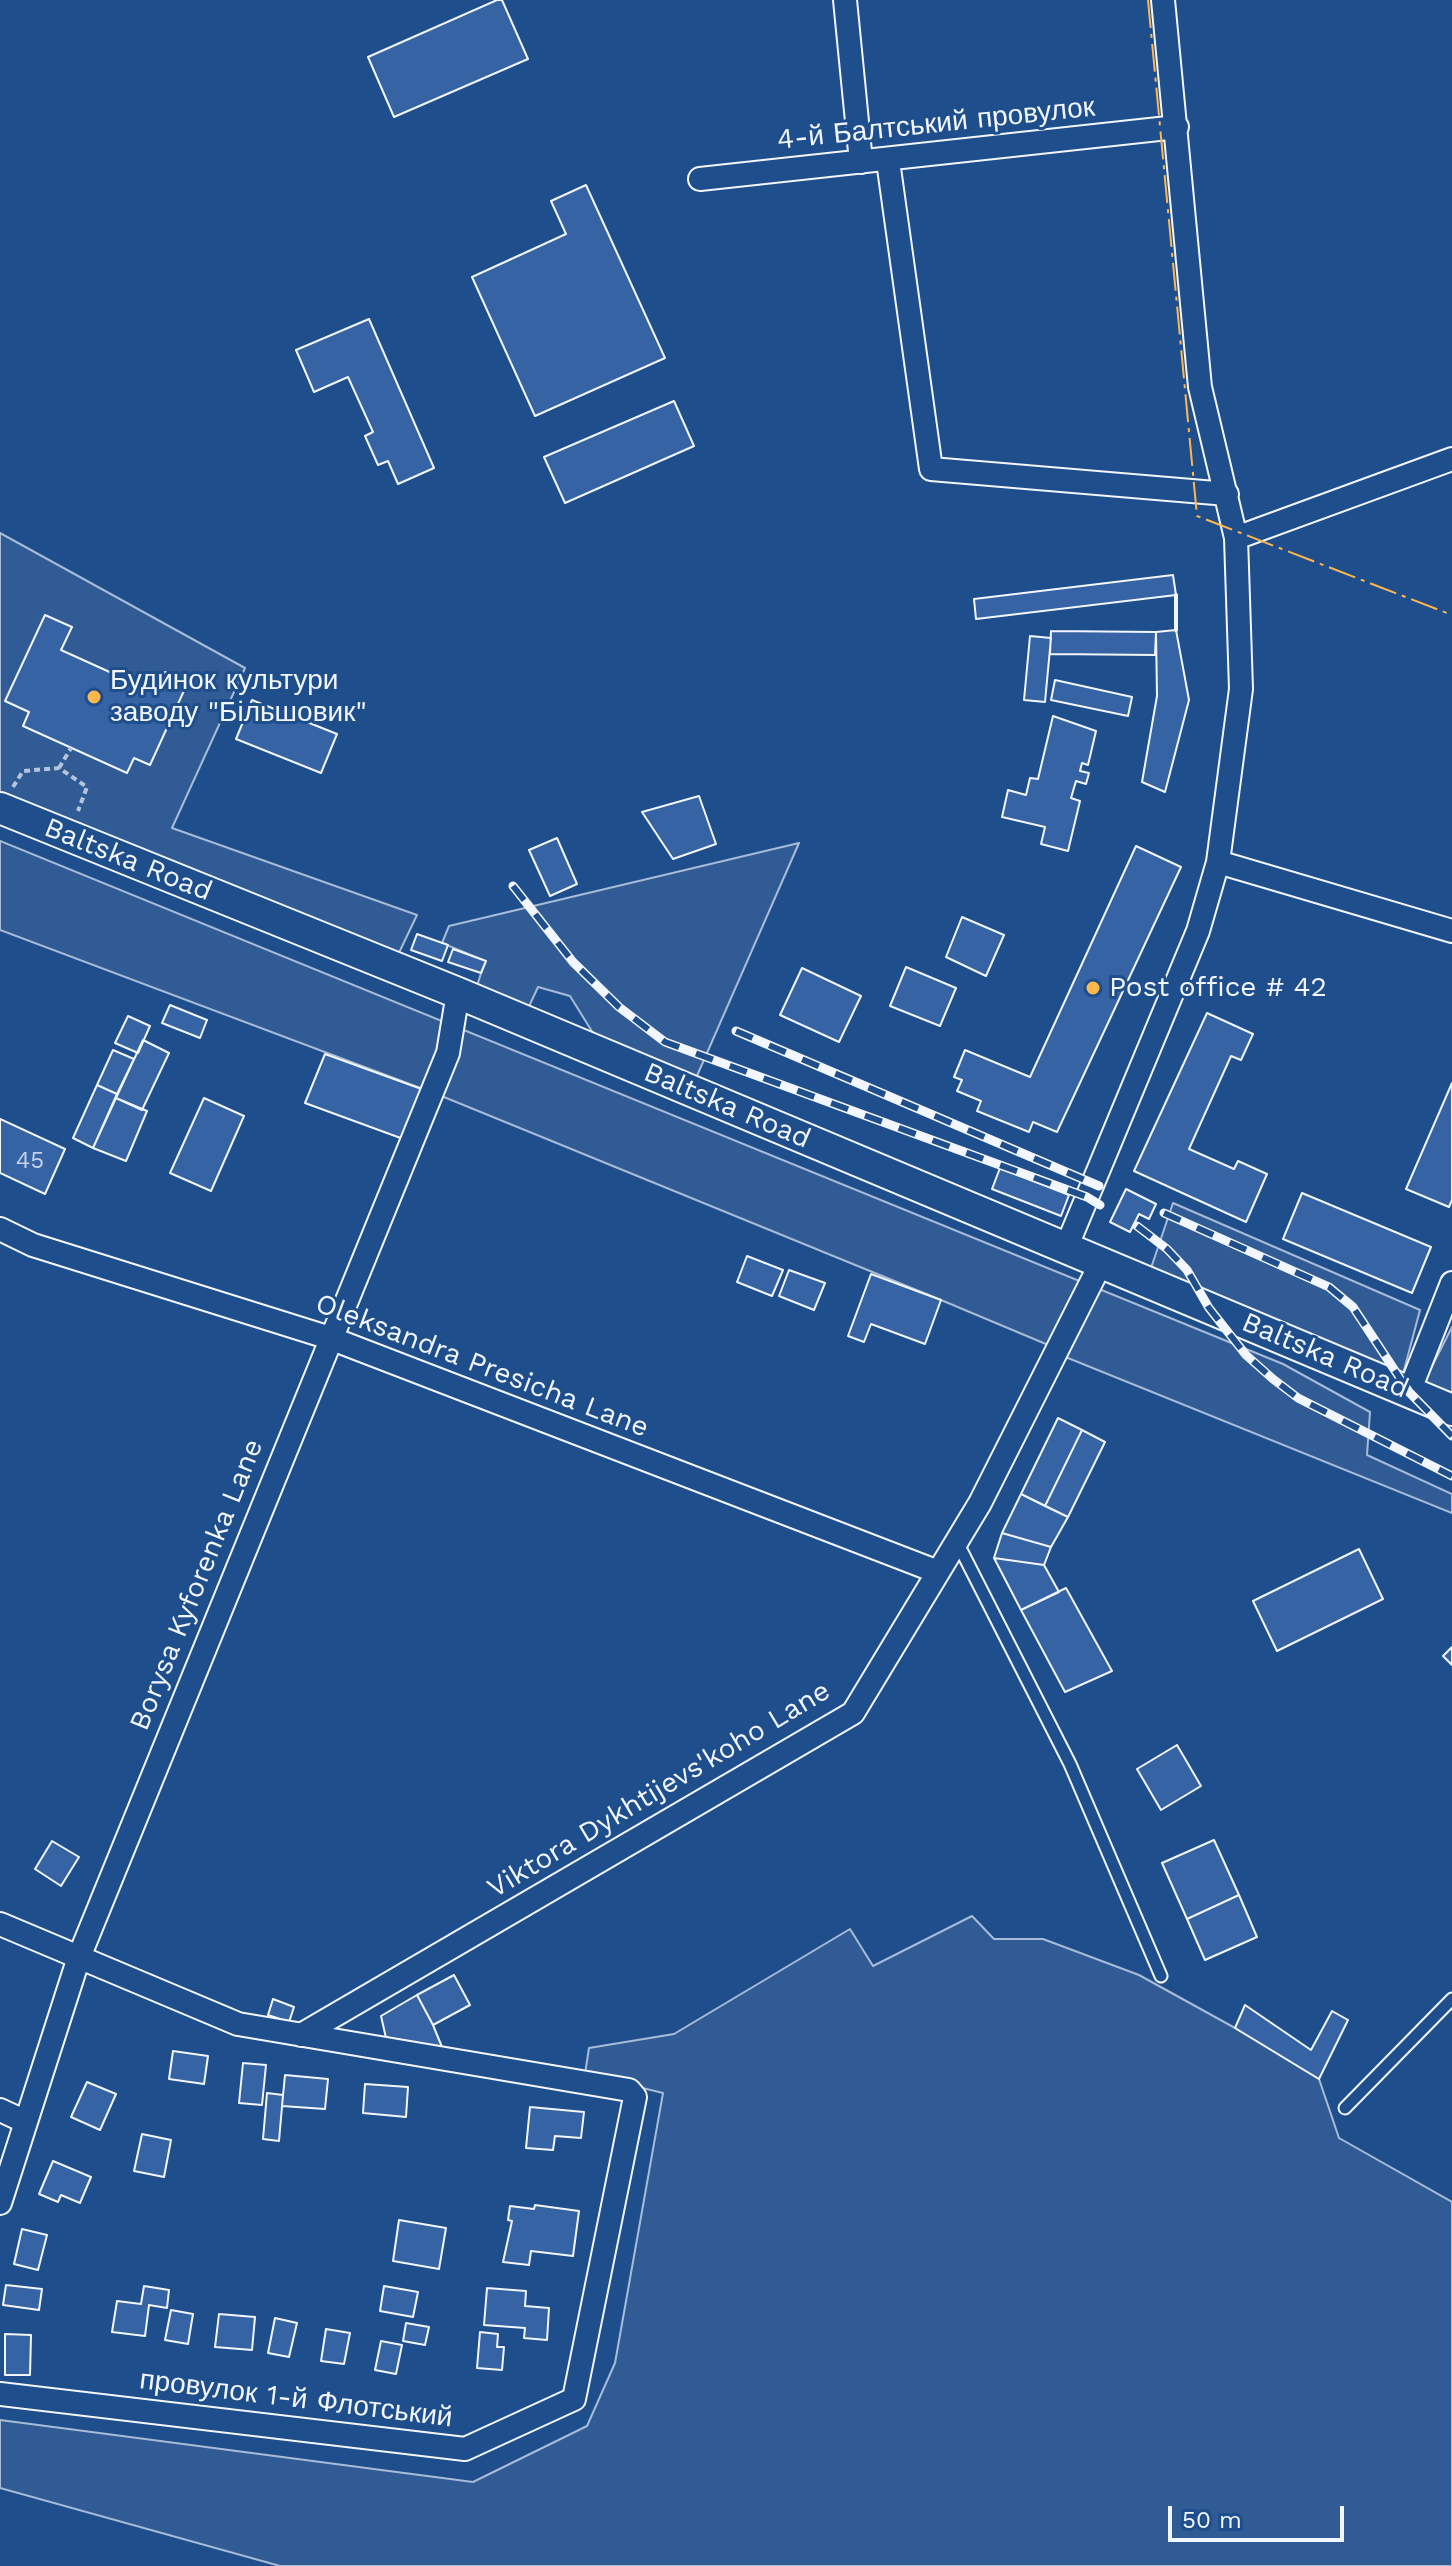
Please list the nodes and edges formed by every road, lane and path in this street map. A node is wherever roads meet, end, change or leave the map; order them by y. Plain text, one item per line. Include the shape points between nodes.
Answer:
1 (845, 0) edge
2 (1163, 0) edge
3 (1177, 127) junction
4 (888, 161) junction
5 (861, 162) junction
6 (700, 179) dead end
7 (1452, 459) edge
8 (1227, 494) junction
9 (1236, 538) junction
10 (71, 748) dead end
11 (59, 768) junction
12 (0, 808) edge
13 (68, 835) junction
14 (1218, 862) junction
15 (1452, 931) edge
16 (458, 993) junction
17 (0, 1229) edge
18 (1066, 1248) junction
19 (1101, 1263) junction
20 (1452, 1283) edge
21 (330, 1338) junction
22 (1409, 1392) junction
23 (1452, 1410) edge
24 (957, 1542) junction
25 (938, 1572) junction
26 (0, 1924) edge
27 (79, 1957) junction
28 (1161, 1976) dead end
29 (1452, 1999) edge
30 (301, 2035) junction
31 (1345, 2108) dead end
32 (0, 2110) edge
33 (26, 2122) junction
34 (0, 2203) edge
35 (0, 2394) edge

1 - 5 street
2 - 3 street
3 - 4 street, 4-й Балтський провулок
3 - 8 street via 1200,387
4 - 5 street, 4-й Балтський провулок
4 - 8 street via 931,469
5 - 6 street, 4-й Балтський провулок
7 - 9 street
8 - 9 street
9 - 14 street via 1241,689
10 - 11 path
11 - 12 path via 23,771
11 - 13 path via 87,787
12 - 13 main road, Baltska Road
13 - 16 main road, Baltska Road
14 - 15 street
14 - 18 street via 1198,931
16 - 18 main road, Baltska Road
16 - 21 street, Borysa Kyforenka Lane via 448,1053
17 - 21 street, Oleksandra Presicha Lane via 33,1245
18 - 19 main road, Baltska Road
19 - 22 main road, Baltska Road
19 - 24 street, Viktora Dykhtijevs'koho Lane
20 - 22 street
21 - 25 street, Oleksandra Presicha Lane
21 - 27 street, Borysa Kyforenka Lane
22 - 23 main road, Baltska Road
24 - 25 street, Viktora Dykhtijevs'koho Lane
24 - 28 lane via 1070,1764
25 - 30 street, Viktora Dykhtijevs'koho Lane via 853,1713
26 - 27 street
27 - 30 street via 238,2024
27 - 33 street, Borysa Kyforenka Lane
29 - 31 lane
30 - 35 street, провулок 1-й Флотський via 629,2090 635,2097 574,2399 465,2449
32 - 33 street
33 - 34 street, Borysa Kyforenka Lane

